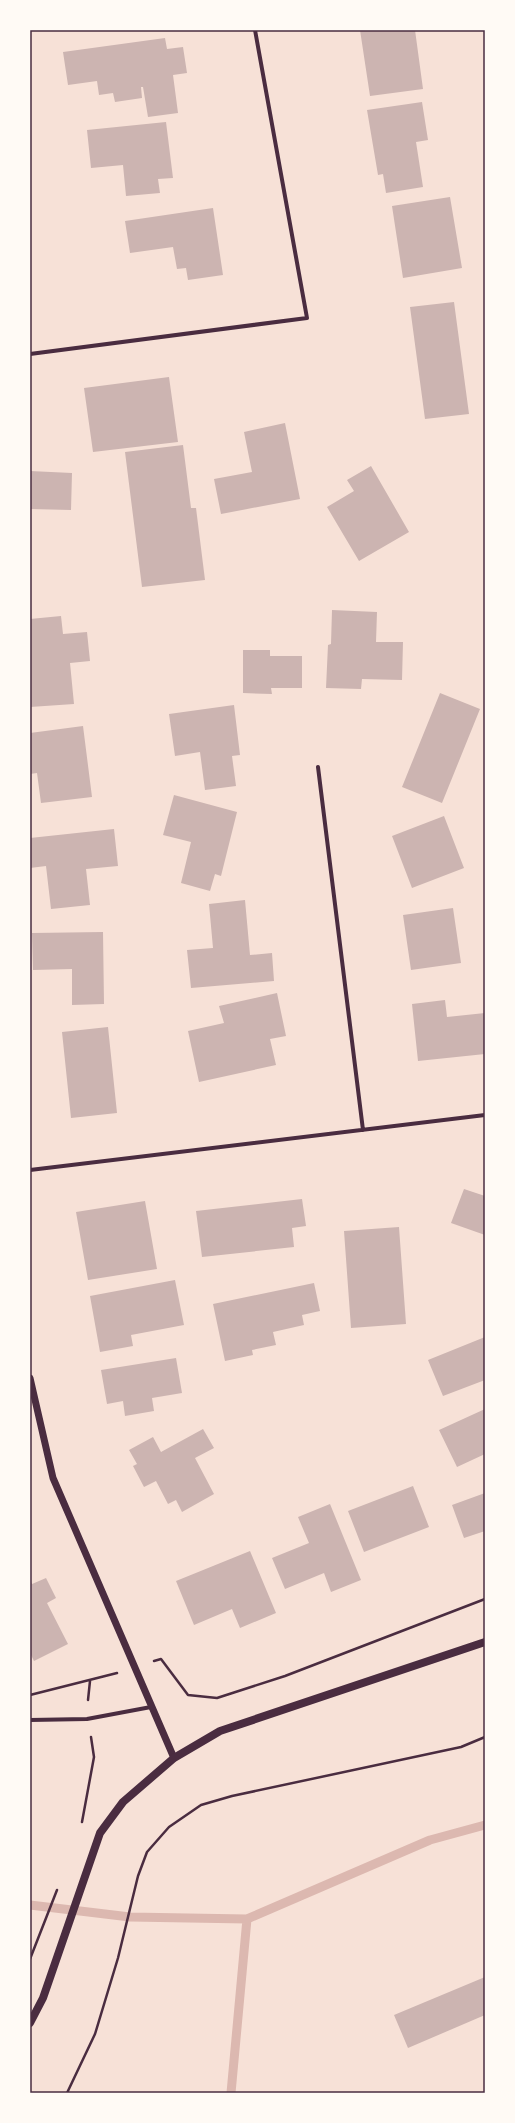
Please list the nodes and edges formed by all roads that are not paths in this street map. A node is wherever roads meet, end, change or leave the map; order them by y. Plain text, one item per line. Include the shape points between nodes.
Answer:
1 (255, 30) edge
2 (30, 354) edge
3 (318, 767) dead end
4 (485, 1115) edge
5 (363, 1130) junction
6 (30, 1170) edge
7 (30, 1378) edge
8 (485, 1642) edge
9 (151, 1707) junction
10 (30, 1720) edge
11 (174, 1758) junction
12 (30, 2023) edge

1 - 2 street via 307,318
3 - 5 street
4 - 5 street
5 - 6 street
7 - 9 street via 53,1478
8 - 11 main road via 220,1731
9 - 10 street via 87,1719
9 - 11 street
11 - 12 main road via 123,1802 100,1833 43,1998

